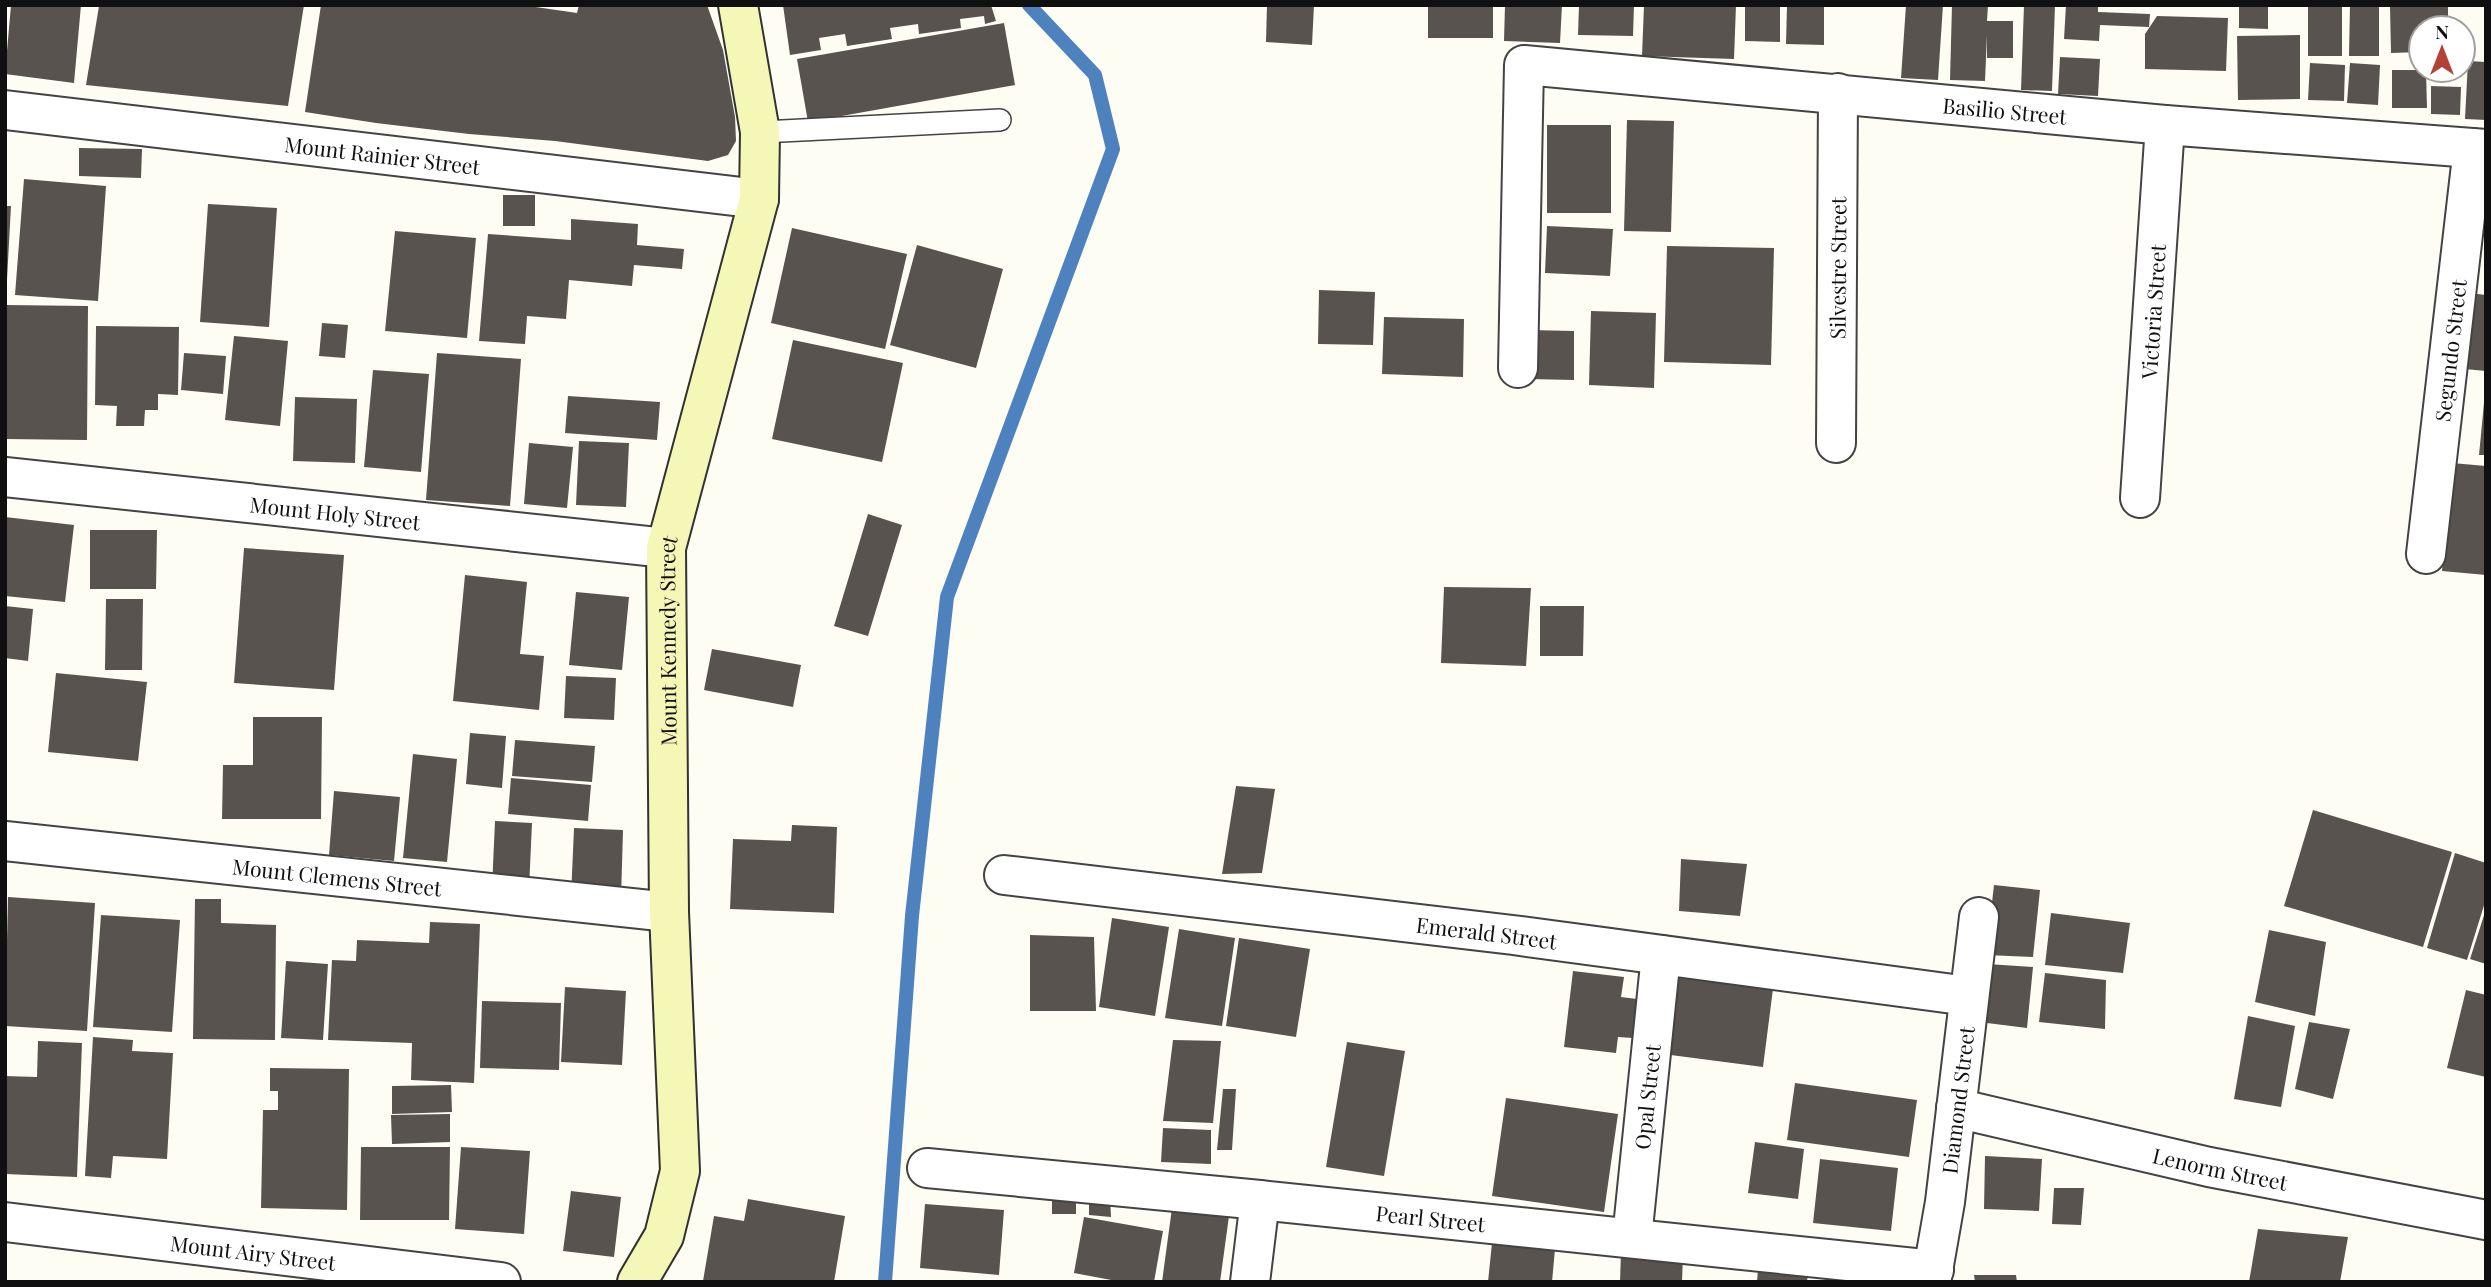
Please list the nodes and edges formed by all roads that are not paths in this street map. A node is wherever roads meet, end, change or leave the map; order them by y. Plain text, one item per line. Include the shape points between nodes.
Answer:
1 (738, 5) edge
2 (1838, 93) junction
3 (5, 110) edge
4 (1000, 120) dead end
5 (2165, 125) junction
6 (760, 132) junction
7 (2479, 148) edge
8 (759, 199) junction
9 (1518, 368) dead end
10 (1836, 443) dead end
11 (5, 477) edge
12 (2140, 498) dead end
13 (666, 548) junction
14 (2426, 554) dead end
15 (5, 841) edge
16 (1004, 875) dead end
17 (669, 912) junction
18 (1979, 918) dead end
19 (1661, 955) junction
20 (1968, 996) junction
21 (1956, 1108) junction
22 (927, 1168) dead end
23 (1260, 1199) junction
24 (2486, 1220) edge
25 (5, 1222) edge
26 (1632, 1238) junction
27 (1932, 1276) edge
28 (502, 1282) edge
29 (637, 1282) edge
30 (1250, 1282) edge

1 - 6 street, Mount Kennedy Street
2 - 5 street, Basilio Street
2 - 9 street, Basilio Street via 1524,65
2 - 10 street, Silvestre Street
3 - 8 street, Mount Rainier Street
4 - 6 lane
5 - 7 street, Basilio Street
5 - 12 street, Victoria Street
6 - 8 street, Mount Kennedy Street
7 - 14 street, Segundo Street
8 - 13 street, Mount Kennedy Street
11 - 13 street, Mount Holy Street
13 - 17 street, Mount Kennedy Street
15 - 17 street, Mount Clemens Street
16 - 19 street, Emerald Street
17 - 29 street, Mount Kennedy Street via 680,1171 664,1236
18 - 20 street, Diamond Street
19 - 20 street, Emerald Street
19 - 26 street, Opal Street
20 - 21 street, Diamond Street
21 - 24 street, Lenorm Street via 2209,1167
21 - 27 street, Diamond Street
22 - 23 street, Pearl Street
23 - 26 street, Pearl Street
23 - 30 street
25 - 28 street, Mount Airy Street
26 - 27 street, Pearl Street

